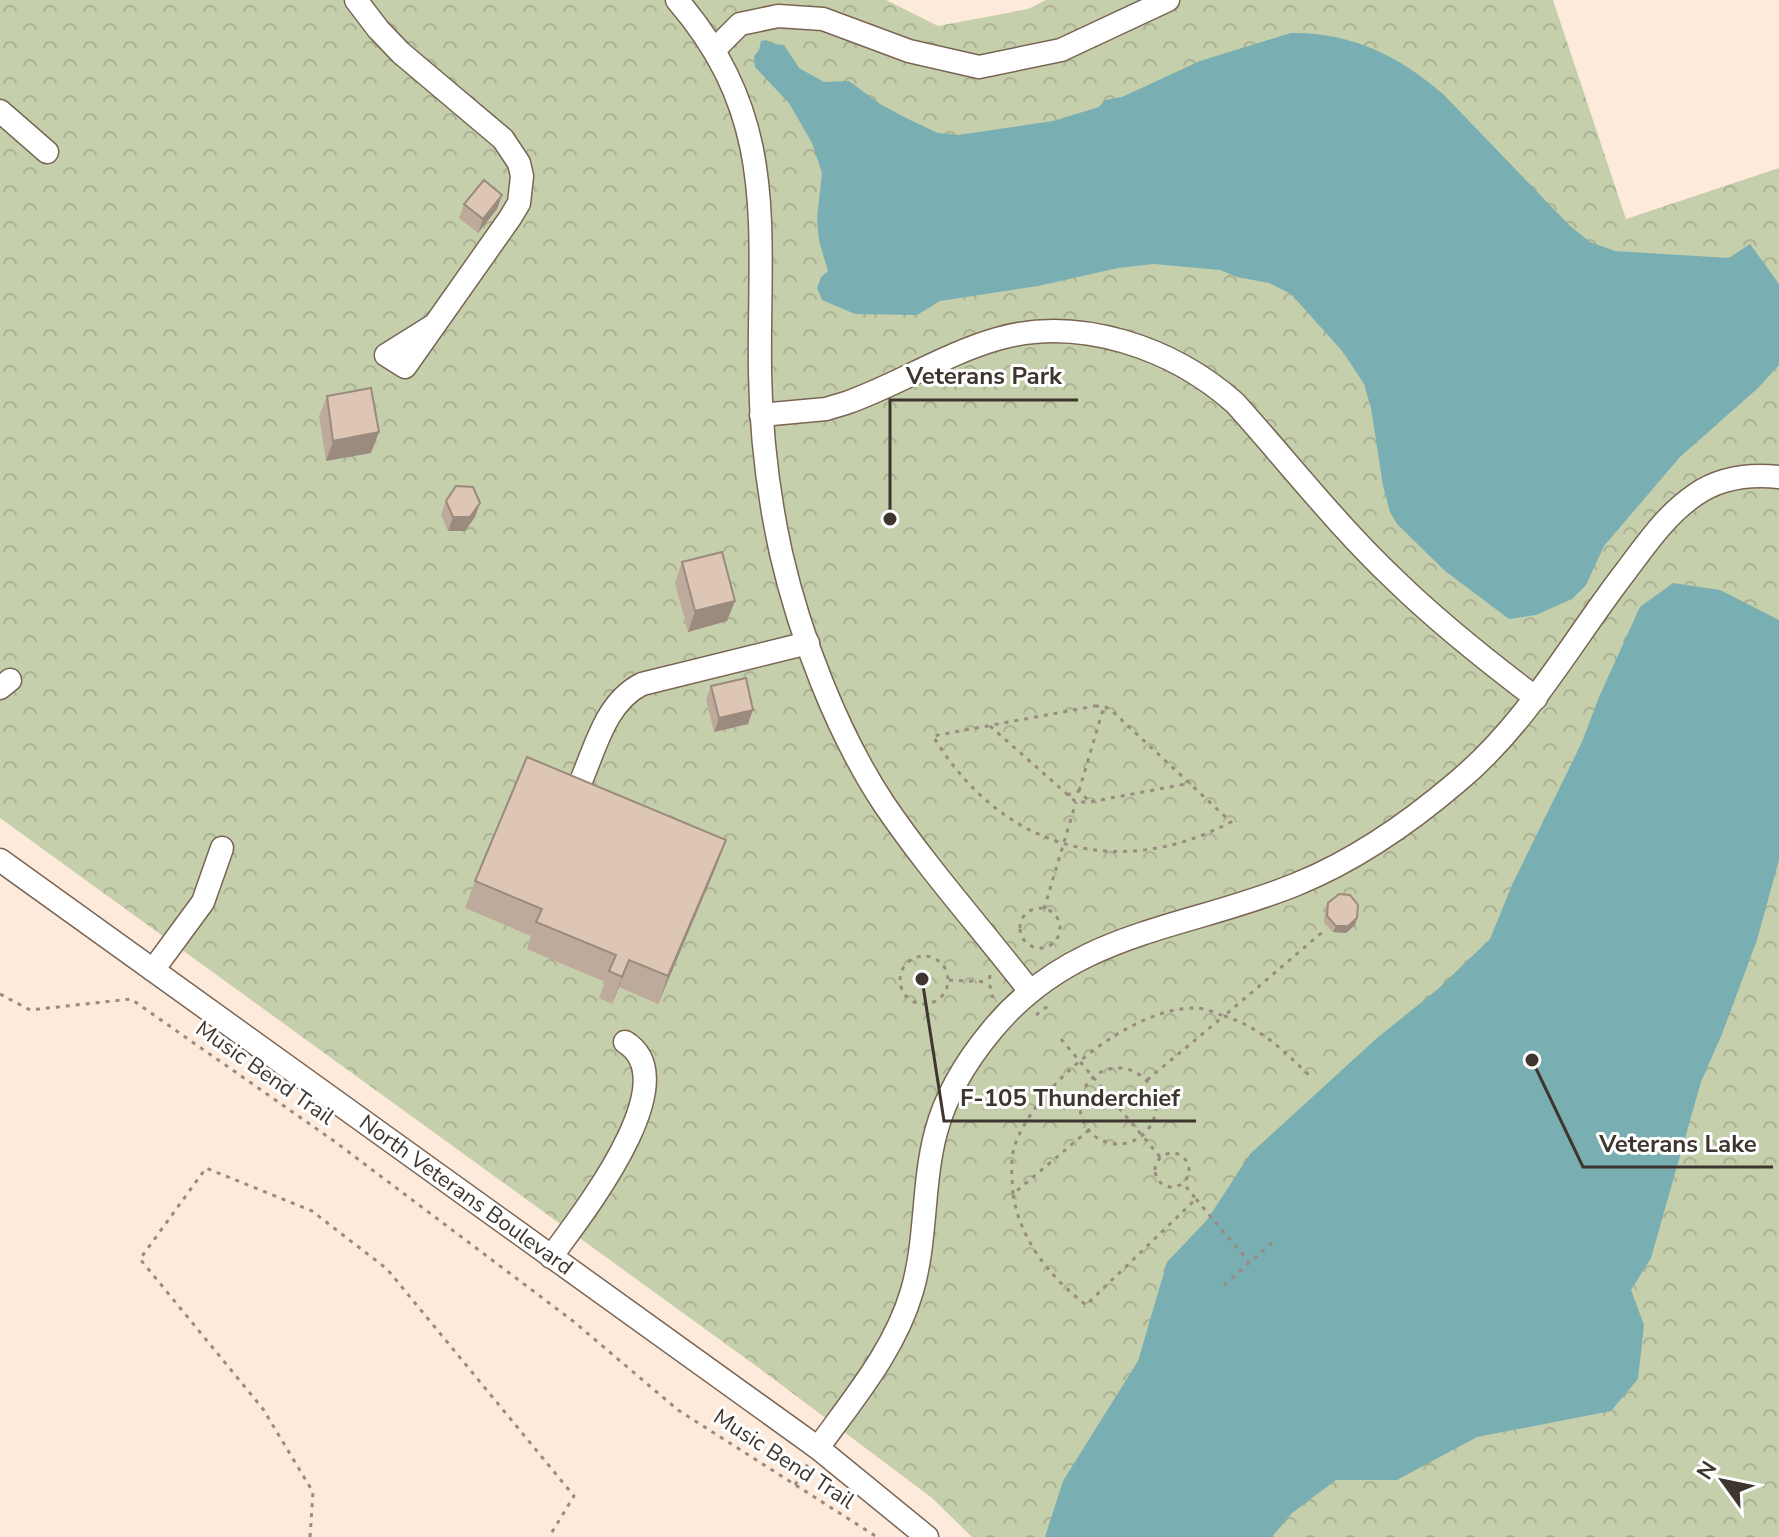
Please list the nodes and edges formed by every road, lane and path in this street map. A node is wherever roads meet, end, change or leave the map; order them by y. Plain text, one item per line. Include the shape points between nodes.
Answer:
1 (356, 0) edge
2 (677, 0) edge
3 (1168, 0) edge
4 (714, 50) junction
5 (0, 111) edge
6 (47, 152) dead end
7 (434, 325) dead end
8 (761, 415) junction
9 (1779, 477) edge
10 (808, 643) junction
11 (1536, 698) junction
12 (1104, 706) junction
13 (989, 724) junction
14 (581, 781) edge
15 (1191, 783) junction
16 (1079, 791) junction
17 (1065, 795) junction
18 (1076, 802) junction
19 (1090, 802) junction
20 (1064, 843) junction
21 (222, 848) dead end
22 (0, 860) edge
23 (1044, 909) junction
24 (1326, 929) dead end
25 (992, 967) dead end
26 (153, 970) junction
27 (949, 980) junction
28 (989, 982) junction
29 (1029, 990) junction
30 (0, 994) edge
31 (998, 1006) dead end
32 (1224, 1016) junction
33 (1061, 1039) dead end
34 (625, 1042) dead end
35 (1080, 1061) junction
36 (1094, 1076) junction
37 (1310, 1076) dead end
38 (1147, 1080) junction
39 (1089, 1130) junction
40 (1142, 1135) junction
41 (1161, 1158) junction
42 (1183, 1183) junction
43 (1013, 1194) junction
44 (1196, 1199) junction
45 (1275, 1240) dead end
46 (551, 1257) junction
47 (1249, 1262) junction
48 (1224, 1285) dead end
49 (818, 1448) junction
50 (310, 1537) edge
51 (549, 1537) edge
52 (877, 1537) edge
53 (927, 1537) edge

1 - 7 street via 401,53 496,132 519,163 519,203
2 - 4 street
3 - 4 street via 1061,50 979,67 909,51 823,19 778,16 740,24
4 - 8 street via 740,103 755,160
5 - 6 street
8 - 10 street via 782,555
8 - 11 street via 846,403 1000,338 1070,330 1121,341 1170,361 1235,403 1394,580
9 - 11 street via 1722,482 1678,509 1601,602
10 - 14 street via 632,689 617,703
10 - 29 street via 847,736 884,803
11 - 29 street via 1467,774 1370,846 1264,897 1115,942
12 - 13 path
12 - 15 path
12 - 16 path
13 - 17 path
13 - 20 path via 933,736 960,776 987,803 1017,824
15 - 19 path
15 - 20 path via 1231,822 1201,837 1151,850 1115,852
16 - 17 path
16 - 19 path
17 - 18 path
18 - 19 path
18 - 20 path
20 - 23 path
21 - 26 street via 203,902
22 - 26 street, North Veterans Boulevard
23 - 23 path via 1027,914 1021,926 1023,939 1033,947 1049,946 1058,936 1056,917
24 - 32 path
25 - 28 path
26 - 46 street, North Veterans Boulevard
27 - 27 path via 944,965 923,955 908,961 900,974 906,996 920,1004 942,996
27 - 28 path
28 - 31 path
29 - 49 street via 973,1053 954,1085 936,1133 906,1309 884,1353
30 - 52 path, Music Bend Trail via 30,1010 131,999 334,1141 561,1311 678,1410
32 - 35 path via 1200,1008 1170,1012 1122,1032
32 - 37 path via 1267,1036
32 - 38 path
33 - 35 path
34 - 46 street via 640,1054 646,1079 635,1121 611,1170
35 - 36 path
35 - 43 path via 1043,1098 1015,1144
36 - 38 path via 1121,1068
36 - 39 path via 1081,1094 1082,1119
36 - 40 path
38 - 40 path via 1155,1113
39 - 40 path via 1109,1143
39 - 43 path
40 - 41 path
41 - 42 path via 1158,1179 1166,1186
41 - 42 path via 1171,1153 1185,1159 1189,1169
42 - 44 path
43 - 44 path via 1039,1258 1086,1305
44 - 47 path
45 - 47 path
46 - 49 street, North Veterans Boulevard
47 - 48 path
49 - 53 street, North Veterans Boulevard
50 - 51 path via 313,1492 270,1421 140,1259 206,1168 312,1211 387,1269 574,1496

